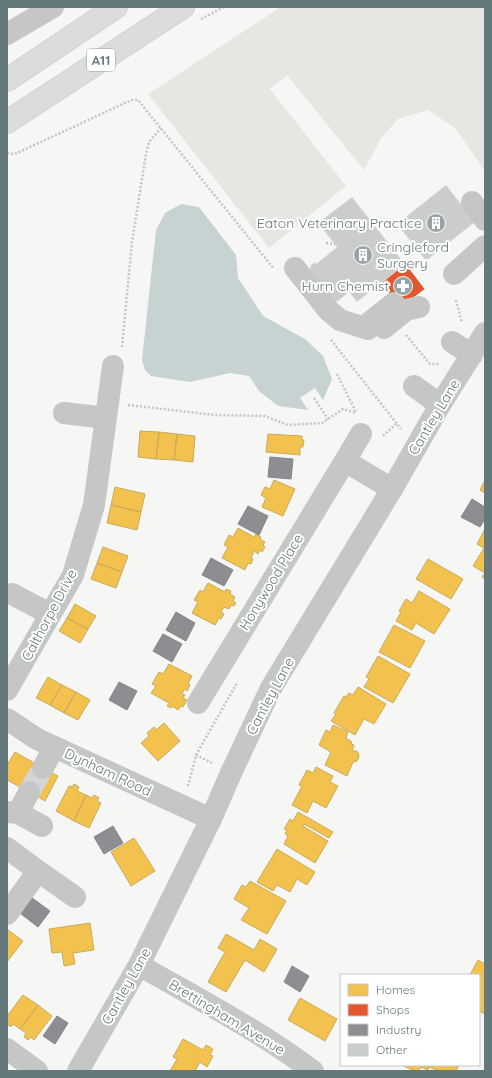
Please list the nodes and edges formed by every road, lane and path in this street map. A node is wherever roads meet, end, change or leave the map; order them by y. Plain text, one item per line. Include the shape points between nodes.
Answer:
1 (53, 7) edge
2 (116, 7) edge
3 (183, 7) edge
4 (7, 34) edge
5 (7, 80) edge
6 (141, 105) dead end
7 (7, 122) edge
8 (161, 128) dead end
9 (7, 153) edge
10 (472, 202) dead end
11 (485, 220) edge
12 (326, 243) dead end
13 (335, 244) dead end
14 (485, 246) edge
15 (295, 268) dead end
16 (454, 274) dead end
17 (394, 303) dead end
18 (419, 307) dead end
19 (402, 330) dead end
20 (485, 334) edge
21 (377, 341) dead end
22 (452, 342) dead end
23 (472, 355) junction
24 (442, 364) dead end
25 (113, 366) joint
26 (337, 374) dead end
27 (414, 386) dead end
28 (314, 398) dead end
29 (440, 405) junction
30 (107, 411) junction
31 (356, 412) junction
32 (64, 413) dead end
33 (328, 419) junction
34 (361, 426) joint
35 (345, 461) junction
36 (392, 488) junction
37 (12, 594) dead end
38 (50, 614) junction
39 (7, 690) edge
40 (198, 703) dead end
41 (7, 720) edge
42 (54, 747) junction
43 (43, 768) tunnel mouth
44 (29, 792) tunnel mouth
45 (12, 812) edge
46 (211, 819) junction
47 (42, 826) dead end
48 (7, 848) edge
49 (38, 871) junction
50 (76, 897) dead end
51 (7, 914) edge
52 (139, 965) junction
53 (7, 1049) edge
54 (37, 1071) edge
55 (78, 1071) edge
56 (313, 1071) edge

1 - 4 street
2 - 5 highway, A11
3 - 7 highway, A11
6 - 9 path via 138,100 132,100 17,153
8 - 25 path via 149,142 146,154 132,242 122,358
10 - 11 street
12 - 13 path
14 - 16 street
15 - 17 street via 328,310 340,320 368,329 370,322
18 - 21 street via 406,310 382,330
19 - 24 path via 430,364
20 - 23 street, Cantley Lane
22 - 23 street
23 - 29 street, Cantley Lane
25 - 30 street, Calthorpe Drive
26 - 31 path
27 - 29 street
28 - 33 path
29 - 36 street, Cantley Lane
30 - 32 street
30 - 33 path via 265,416 288,425 322,423
30 - 38 street, Calthorpe Drive via 94,505 72,574
31 - 33 path via 343,409
31 - 34 path
34 - 35 street, Honywood Place
35 - 36 street
35 - 40 street, Honywood Place
36 - 46 street, Cantley Lane via 271,688
37 - 38 street
38 - 39 street, Calthorpe Drive
41 - 42 street, Dynham Road
42 - 43 street
42 - 46 street, Dynham Road
44 - 45 street
45 - 47 street
46 - 52 street, Cantley Lane
48 - 49 street
49 - 50 street
49 - 51 street
52 - 55 street, Cantley Lane
52 - 56 street, Brettingham Avenue via 219,1010
53 - 54 street

